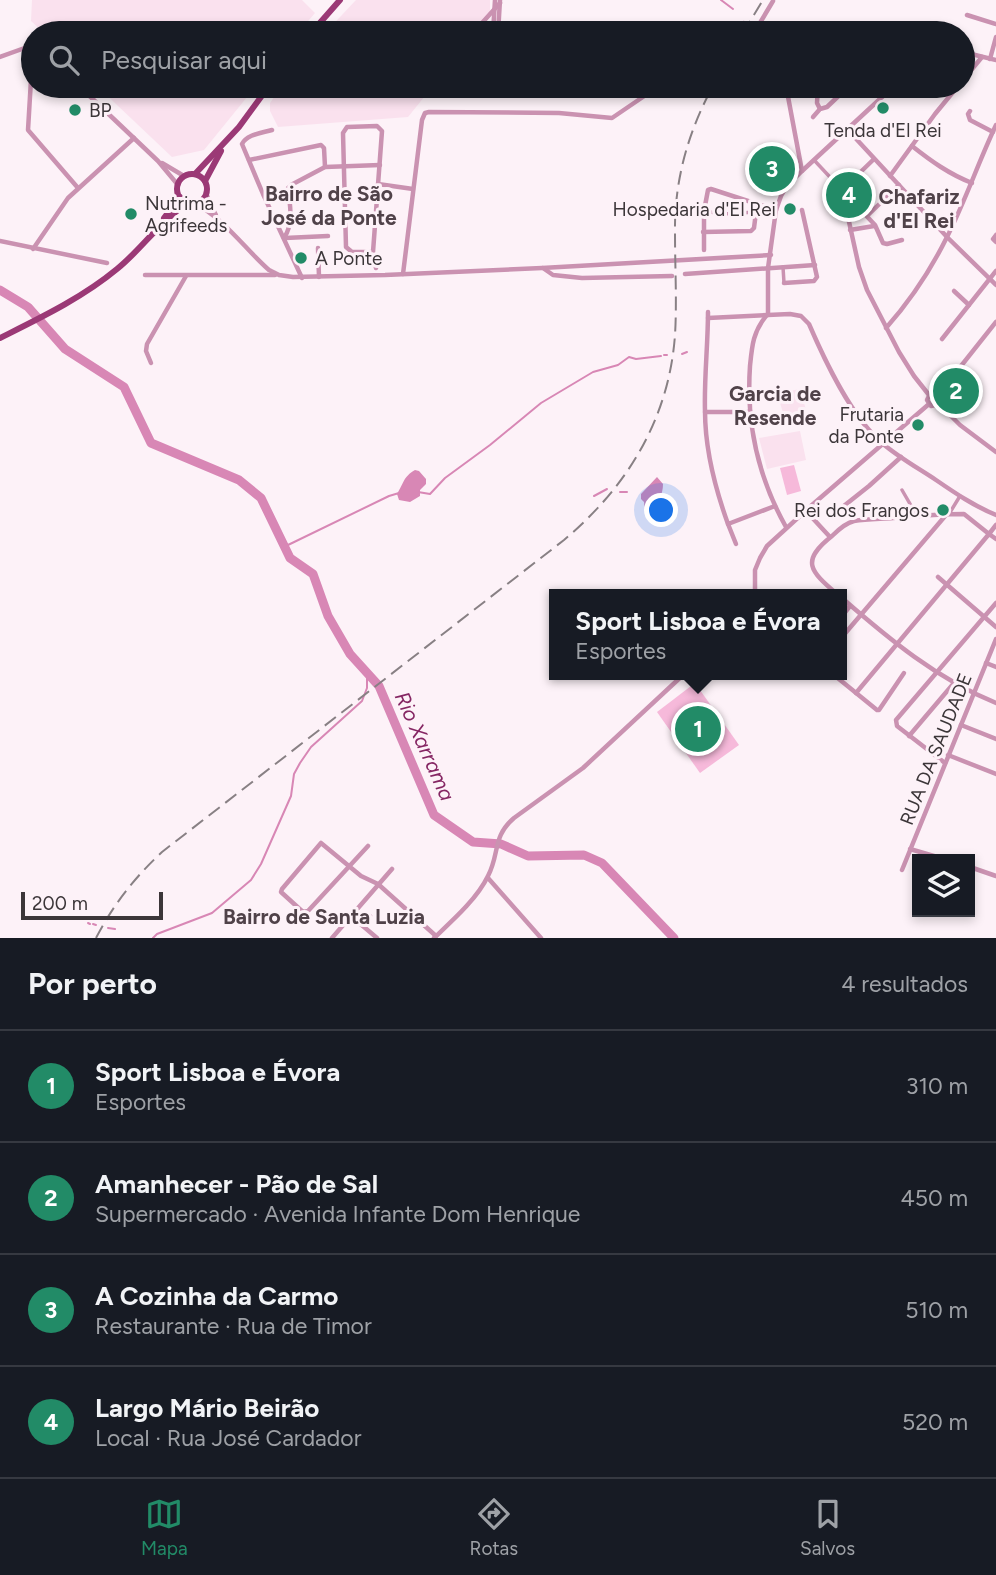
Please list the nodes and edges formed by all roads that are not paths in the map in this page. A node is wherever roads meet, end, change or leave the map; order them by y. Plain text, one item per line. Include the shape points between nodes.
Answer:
1 (340, 0) edge
2 (498, 1) edge
3 (773, 1) edge
4 (495, 9) junction
5 (967, 15) dead end
6 (322, 21) edge
7 (484, 21) edge
8 (496, 21) edge
9 (497, 21) edge
10 (761, 21) edge
11 (996, 24) edge
12 (996, 37) edge
13 (21, 49) edge
14 (975, 55) edge
15 (0, 57) edge
16 (982, 57) junction
17 (993, 60) edge
18 (975, 65) edge
19 (30, 98) edge
20 (92, 98) edge
21 (260, 98) edge
22 (641, 98) edge
23 (788, 98) edge
24 (817, 98) edge
25 (836, 98) edge
26 (881, 98) edge
27 (949, 98) edge
28 (821, 109) junction
29 (970, 110) dead end
30 (813, 117) dead end
31 (996, 125) edge
32 (847, 129) junction
33 (272, 130) dead end
34 (993, 132) junction
35 (134, 138) junction
36 (226, 143) junction
37 (912, 146) junction
38 (874, 159) junction
39 (248, 160) junction
40 (814, 160) junction
41 (158, 161) junction
42 (380, 165) junction
43 (344, 166) junction
44 (325, 167) junction
45 (802, 171) junction
46 (195, 174) junction
47 (184, 176) junction
48 (890, 176) junction
49 (205, 181) junction
50 (972, 183) junction
51 (378, 184) junction
52 (178, 185) junction
53 (899, 185) junction
54 (78, 188) junction
55 (413, 189) junction
56 (842, 190) junction
57 (206, 192) junction
58 (180, 197) junction
59 (192, 203) junction
60 (757, 203) junction
61 (776, 210) junction
62 (802, 210) dead end
63 (704, 211) junction
64 (756, 212) junction
65 (867, 216) junction
66 (218, 219) junction
67 (875, 225) junction
68 (850, 230) junction
69 (703, 232) junction
70 (153, 234) junction
71 (996, 235) edge
72 (328, 236) dead end
73 (947, 237) junction
74 (284, 238) junction
75 (902, 240) dead end
76 (0, 242) edge
77 (996, 242) edge
78 (318, 248) dead end
79 (33, 249) junction
80 (704, 250) dead end
81 (373, 252) junction
82 (771, 255) junction
83 (107, 263) dead end
84 (815, 265) junction
85 (783, 267) junction
86 (376, 268) junction
87 (542, 268) junction
88 (768, 268) junction
89 (996, 271) edge
90 (403, 274) junction
91 (685, 274) dead end
92 (145, 275) dead end
93 (187, 275) junction
94 (279, 275) junction
95 (385, 275) junction
96 (368, 276) junction
97 (672, 276) dead end
98 (302, 278) junction
99 (319, 278) junction
100 (989, 280) junction
101 (784, 284) joint
102 (996, 285) edge
103 (954, 291) dead end
104 (969, 305) junction
105 (768, 315) junction
106 (996, 322) edge
107 (886, 328) junction
108 (0, 338) edge
109 (943, 340) dead end
110 (151, 363) dead end
111 (929, 395) junction
112 (939, 395) junction
113 (929, 404) junction
114 (939, 404) junction
115 (705, 412) junction
116 (749, 412) junction
117 (883, 444) junction
118 (996, 452) edge
119 (901, 457) junction
120 (902, 490) dead end
121 (960, 496) junction
122 (775, 506) junction
123 (806, 511) junction
124 (835, 513) dead end
125 (948, 514) junction
126 (996, 515) edge
127 (917, 516) junction
128 (728, 524) junction
129 (996, 526) edge
130 (786, 528) junction
131 (989, 534) junction
132 (830, 537) junction
133 (996, 539) edge
134 (736, 544) dead end
135 (938, 577) dead end
136 (946, 585) junction
137 (755, 589) edge
138 (832, 589) edge
139 (847, 603) edge
140 (996, 603) edge
141 (850, 606) junction
142 (847, 610) edge
143 (860, 615) junction
144 (984, 617) junction
145 (996, 627) edge
146 (847, 631) edge
147 (996, 639) edge
148 (897, 644) junction
149 (986, 663) junction
150 (996, 667) edge
151 (904, 673) dead end
152 (936, 673) junction
153 (678, 680) edge
154 (840, 680) edge
155 (954, 683) junction
156 (856, 693) junction
157 (975, 695) junction
158 (996, 704) edge
159 (961, 724) junction
160 (909, 736) junction
161 (996, 738) edge
162 (948, 755) junction
163 (945, 763) junction
164 (996, 774) edge
165 (368, 846) dead end
166 (910, 849) junction
167 (927, 854) edge
168 (349, 867) junction
169 (392, 869) dead end
170 (975, 869) edge
171 (902, 870) dead end
172 (996, 876) edge
173 (488, 878) junction
174 (378, 884) junction
175 (351, 915) junction
176 (370, 916) dead end
177 (362, 925) junction
178 (435, 937) edge
179 (332, 938) edge
180 (377, 938) edge
181 (541, 938) edge

1 - 6 main road
2 - 4 street
2 - 9 street
3 - 10 street
4 - 7 street
4 - 8 street
5 - 11 street
12 - 17 street
13 - 15 street
14 - 16 street
16 - 17 street
16 - 18 street
19 - 54 street via 28,130
20 - 35 street
21 - 36 main road
22 - 55 street via 612,118 559,113 425,113
23 - 45 street
24 - 28 street
25 - 28 street
26 - 32 street
27 - 37 street
28 - 30 street
29 - 34 street via 970,120
31 - 34 street
32 - 38 street
32 - 40 street
33 - 39 street via 243,141
34 - 50 street
35 - 41 street
35 - 54 street
36 - 46 main road
36 - 49 main road
37 - 48 street
37 - 50 street via 941,168
38 - 48 street
38 - 56 street
39 - 44 street via 321,145
39 - 74 street
40 - 45 street
40 - 56 street
41 - 47 street
41 - 52 street
42 - 43 street
42 - 43 street via 382,131 364,126 347,127 343,133
42 - 51 street
43 - 44 street
43 - 81 street via 346,247 352,252
44 - 74 street via 289,187 291,219
45 - 61 street via 786,187
46 - 47 main road
46 - 49 main road
47 - 52 main road
48 - 53 street
49 - 57 main road
50 - 73 street
51 - 55 street
51 - 81 street
52 - 58 main road
53 - 65 street
53 - 73 street
54 - 79 street
55 - 90 street
56 - 65 street
56 - 68 street
57 - 59 main road
57 - 66 street
58 - 59 main road
58 - 70 main road
59 - 66 street
59 - 70 main road
60 - 61 street
60 - 63 street via 710,189
60 - 64 street
61 - 82 street
62 - 84 street
63 - 64 street
63 - 69 street
64 - 69 street via 751,231
65 - 67 street
66 - 94 street
67 - 68 street
67 - 75 street via 883,243
68 - 107 street via 867,290
69 - 80 street
70 - 108 main road via 107,277
71 - 77 street
72 - 74 street
73 - 100 street
73 - 107 street via 930,270
74 - 98 street
76 - 79 street
78 - 99 street
79 - 83 street
81 - 86 street
82 - 87 street
82 - 88 street
84 - 85 street
84 - 101 street via 814,281
85 - 88 street
85 - 101 street
86 - 95 street
86 - 96 street
87 - 90 street
87 - 97 street via 552,275 582,278
88 - 91 street
88 - 105 street
89 - 100 street
90 - 95 street
92 - 93 street
93 - 94 street
93 - 110 street via 147,344
94 - 98 street
95 - 96 street
96 - 99 street
98 - 99 street
100 - 102 street
100 - 104 street
103 - 104 street
104 - 109 street
105 - 115 street via 708,315
105 - 116 street via 753,338
105 - 117 street via 796,314 806,320 839,386
106 - 112 street
107 - 111 street
111 - 112 street
111 - 113 street
112 - 114 street
113 - 114 street
113 - 117 street
114 - 118 street
115 - 116 street
115 - 128 street via 715,486
116 - 122 street
117 - 119 street
117 - 123 street
119 - 121 street
119 - 124 street
120 - 127 street
121 - 125 street
121 - 126 street
122 - 128 street
122 - 130 street
123 - 130 street
123 - 132 street
125 - 127 street
125 - 131 street via 967,515
125 - 143 street
127 - 132 street via 850,522
128 - 134 street
129 - 131 street
130 - 137 street via 760,558
131 - 133 street
131 - 136 street
132 - 138 street via 811,561
135 - 136 street
136 - 144 street
136 - 148 street
139 - 141 street
140 - 144 street
141 - 142 street
141 - 143 street
143 - 146 street
143 - 148 street
144 - 145 street
144 - 152 street
147 - 149 street, RUA DA SAUDADE
148 - 152 street
148 - 156 street
149 - 150 street
149 - 157 street, RUA DA SAUDADE
151 - 156 street via 879,710
152 - 155 street
152 - 160 street via 896,720
153 - 173 street via 583,768 504,826
154 - 156 street
155 - 157 street
155 - 160 street
157 - 158 street
157 - 159 street, RUA DA SAUDADE
159 - 161 street
159 - 162 street, RUA DA SAUDADE
160 - 163 street
162 - 163 street, RUA DA SAUDADE
162 - 164 street
163 - 166 street, RUA DA SAUDADE
165 - 168 street
166 - 167 street
166 - 171 street, RUA DA SAUDADE
168 - 168 street via 308,911 303,912 283,895 282,889 321,843
168 - 174 street
169 - 174 street
170 - 172 street
173 - 178 street
173 - 181 street
174 - 175 street
174 - 178 street
175 - 177 street
175 - 179 street
176 - 177 street
177 - 180 street

